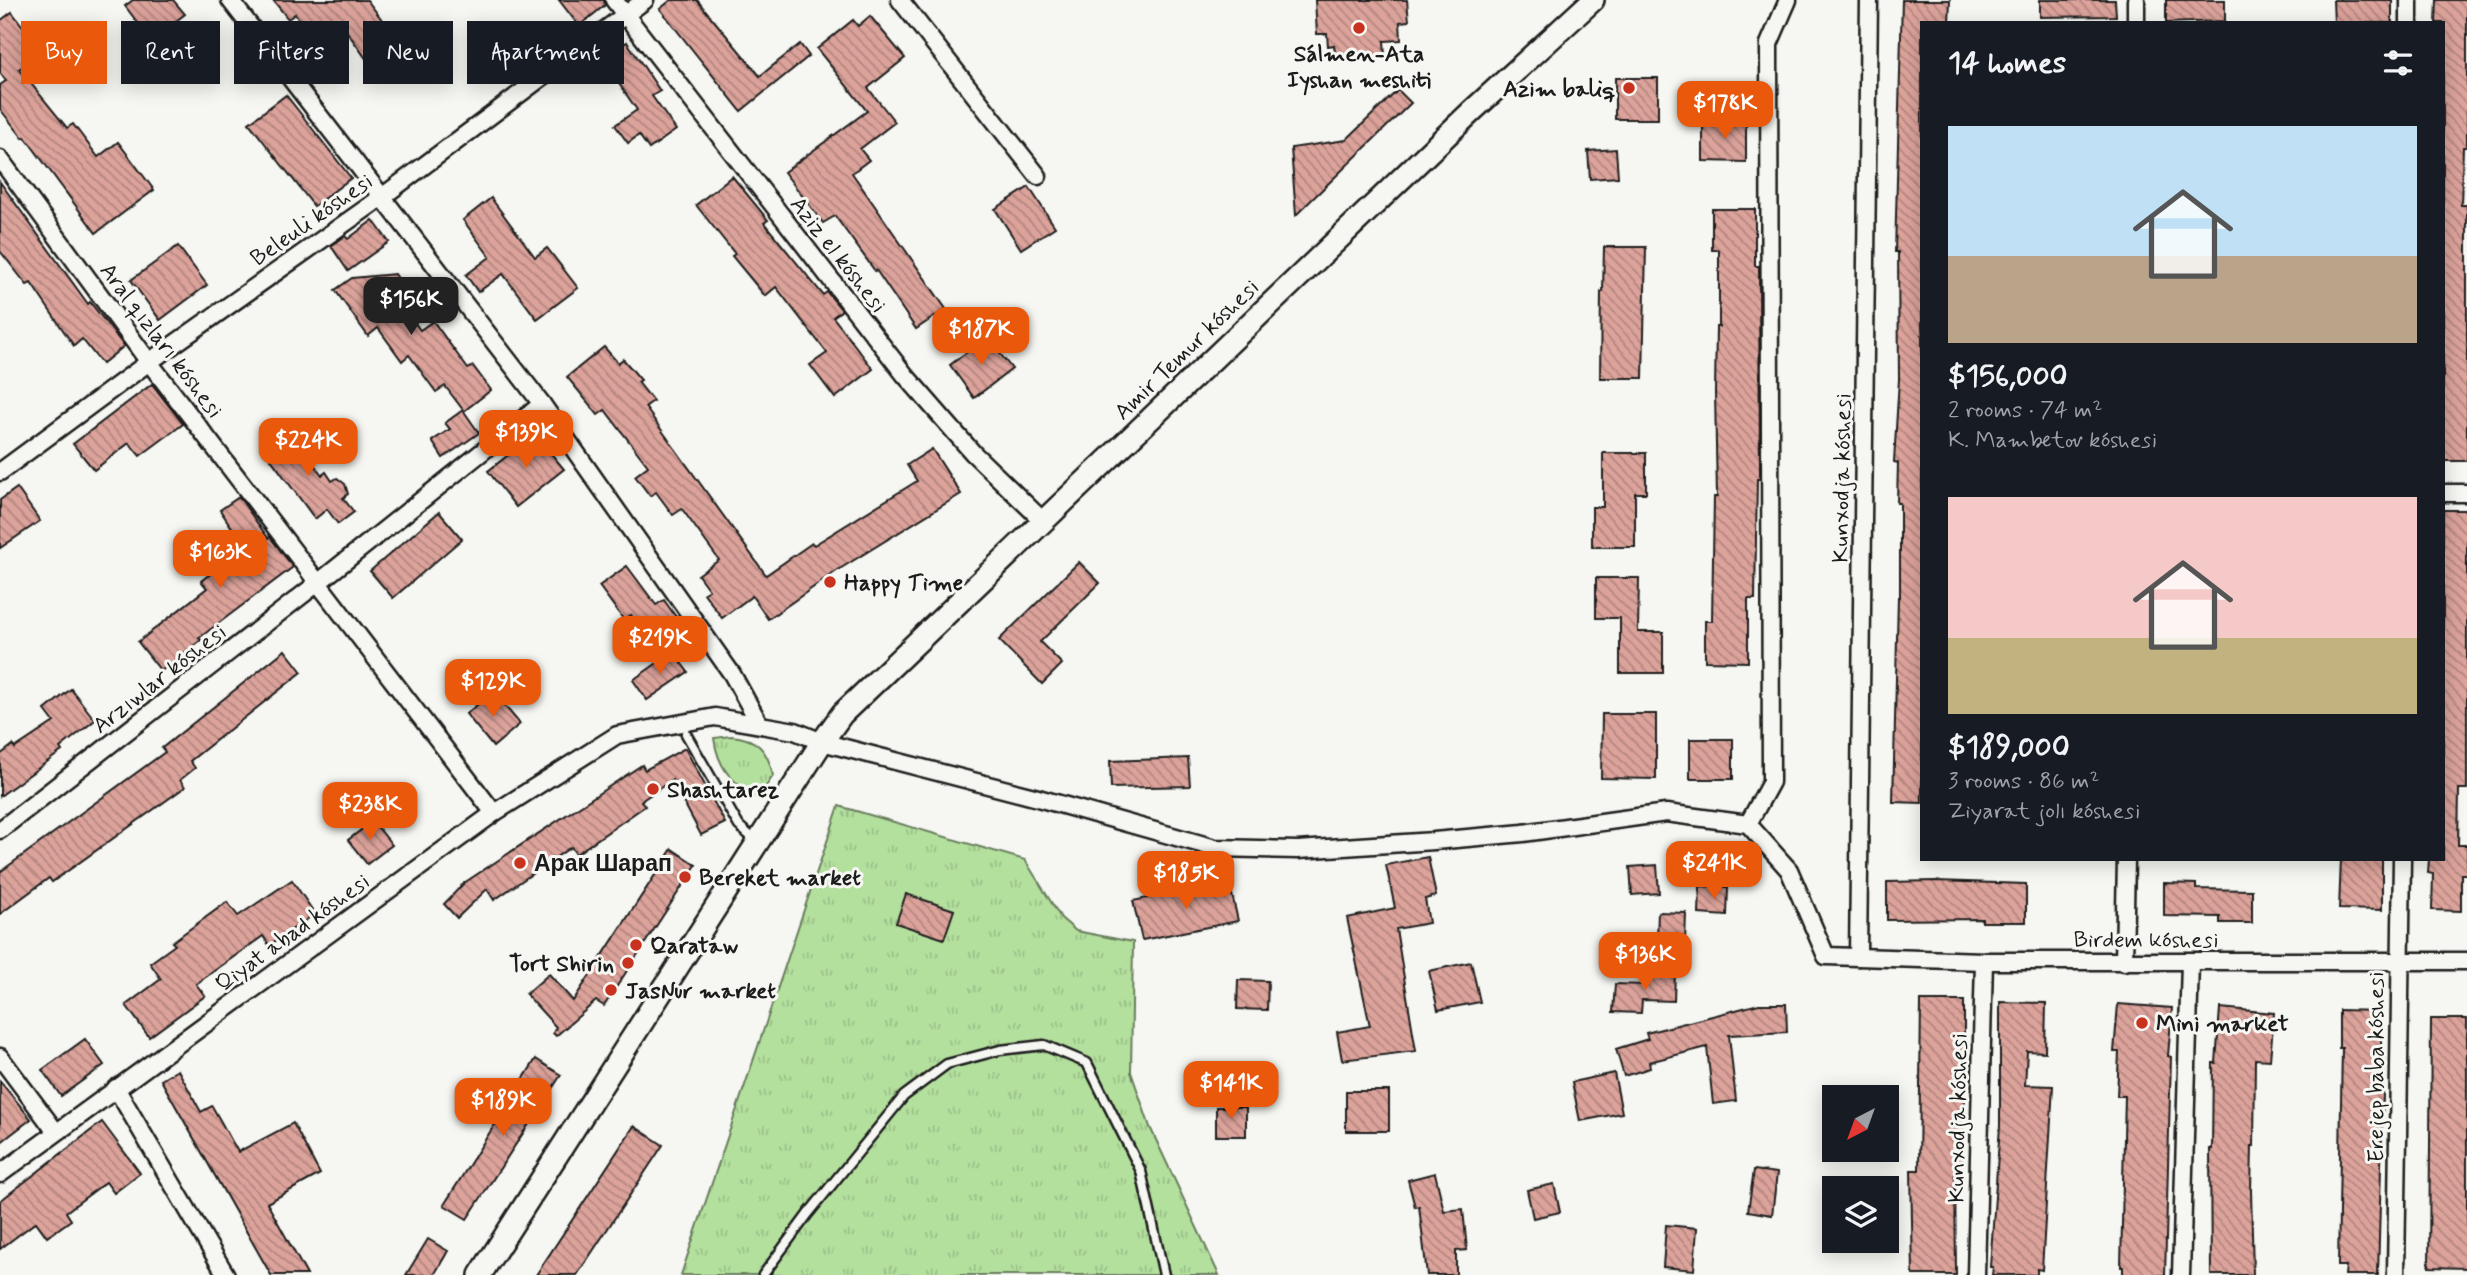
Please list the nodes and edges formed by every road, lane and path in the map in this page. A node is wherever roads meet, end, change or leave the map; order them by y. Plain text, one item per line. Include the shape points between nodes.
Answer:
1 (230, 0) edge
2 (614, 0) edge
3 (645, 0) edge
4 (900, 0) edge
5 (1593, 0) edge
6 (1788, 0) edge
7 (1870, 0) edge
8 (2136, 0) edge
9 (2409, 0) edge
10 (625, 16) junction
11 (2136, 21) edge
12 (2409, 21) edge
13 (0, 159) edge
14 (1038, 176) dead end
15 (382, 197) junction
16 (149, 362) junction
17 (542, 404) junction
18 (0, 472) edge
19 (2445, 493) edge
20 (2467, 493) edge
21 (1044, 522) junction
22 (319, 582) junction
23 (759, 723) junction
24 (686, 734) dead end
25 (821, 742) junction
26 (494, 813) junction
27 (1748, 824) junction
28 (0, 830) edge
29 (758, 844) junction
30 (2126, 861) edge
31 (2402, 861) edge
32 (1858, 957) junction
33 (1984, 961) junction
34 (2467, 961) edge
35 (2124, 962) junction
36 (2189, 962) junction
37 (2399, 962) junction
38 (0, 1057) edge
39 (116, 1088) junction
40 (56, 1132) junction
41 (0, 1174) edge
42 (226, 1275) edge
43 (480, 1275) edge
44 (763, 1275) edge
45 (1164, 1275) edge
46 (1976, 1275) edge
47 (2181, 1275) edge
48 (2396, 1275) edge

1 - 15 street
2 - 10 street, Aziz el kóshesi
3 - 10 street, Beleuli kóshesi
4 - 14 street
5 - 21 street, Amir Temur kóshesi
6 - 27 street via 1769,44 1771,782
7 - 32 street, Kunxodja kóshesi
8 - 11 street
9 - 12 street
10 - 15 street, Beleuli kóshesi
10 - 21 street, Aziz el kóshesi via 905,375 973,453
13 - 16 street, Aral qızları kóshesi
15 - 16 street, Beleuli kóshesi
15 - 17 street
16 - 18 street, Beleuli kóshesi
16 - 22 street, Aral qızları kóshesi
17 - 22 street, Arzıwlar kóshesi
17 - 23 street via 732,674
19 - 20 street
21 - 25 street, Amir Temur kóshesi via 842,714
22 - 26 street, Aral qızları kóshesi
22 - 28 street, Arzıwlar kóshesi
23 - 25 street, Qiyat abad kóshesi
23 - 26 street, Qiyat abad kóshesi via 715,717 617,735
24 - 29 lane via 739,826
25 - 27 street, Qiyat abad kóshesi via 1214,848 1298,850 1434,842 1666,813
25 - 29 street, Amir Temur kóshesi
26 - 39 street, Qiyat abad kóshesi
27 - 32 street, Birdem kóshesi via 1789,870 1826,956
29 - 43 street, Amir Temur kóshesi
30 - 35 street
31 - 37 street, Erejep baba kóshesi
32 - 33 street, Birdem kóshesi
33 - 35 street, Birdem kóshesi
33 - 46 street, Kunxodja kóshesi
34 - 37 street, Birdem kóshesi
35 - 36 street, Birdem kóshesi
36 - 37 street, Birdem kóshesi
36 - 47 street
37 - 48 street, Erejep baba kóshesi
38 - 40 street
39 - 40 street, Qiyat abad kóshesi
39 - 42 street
40 - 41 street, Qiyat abad kóshesi
44 - 45 lane via 904,1096 947,1063 1044,1045 1087,1063 1141,1171

